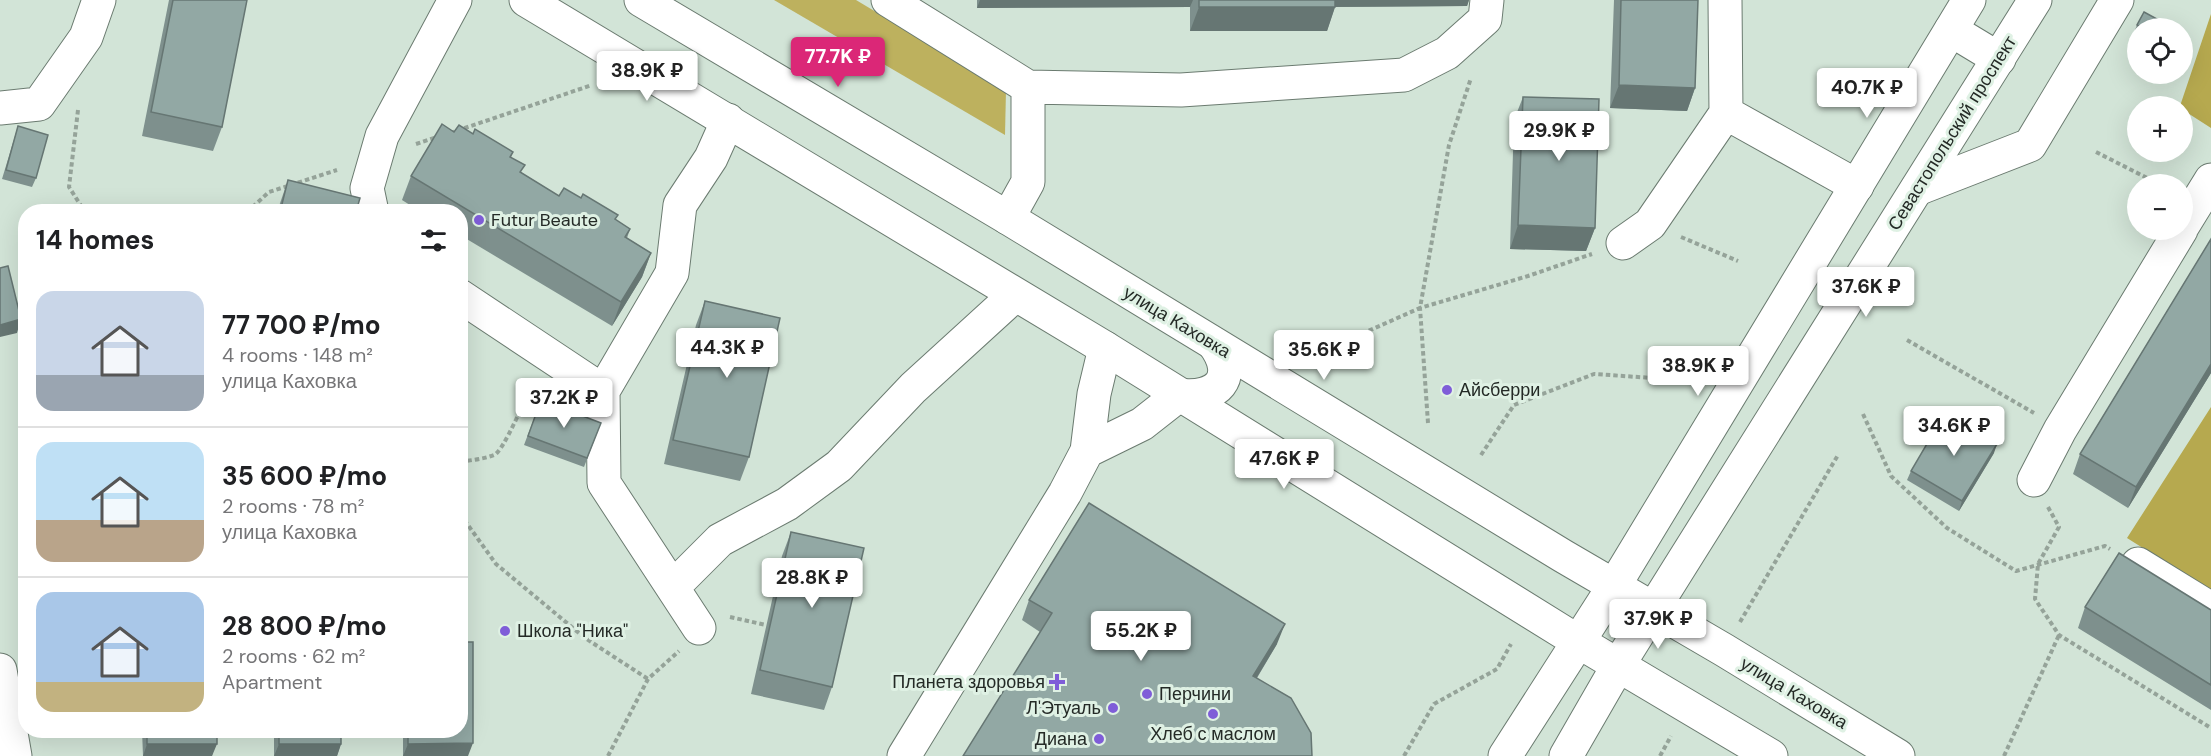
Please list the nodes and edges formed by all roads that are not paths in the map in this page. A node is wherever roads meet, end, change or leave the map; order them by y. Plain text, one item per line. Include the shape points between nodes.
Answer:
1 (99, 0) edge
2 (455, 0) edge
3 (526, 0) edge
4 (641, 0) edge
5 (888, 0) edge
6 (1487, 0) edge
7 (1725, 0) edge
8 (1969, 0) edge
9 (2035, 0) edge
10 (2118, 0) edge
11 (675, 9) edge
12 (1951, 30) junction
13 (1999, 59) junction
14 (1028, 87) junction
15 (0, 108) edge
16 (1726, 113) junction
17 (728, 120) junction
18 (2211, 180) edge
19 (1857, 186) junction
20 (1917, 189) junction
21 (370, 204) edge
22 (2193, 210) edge
23 (1008, 218) junction
24 (2175, 240) edge
25 (1623, 243) road end
26 (1015, 295) junction
27 (468, 301) edge
28 (1214, 344) junction
29 (1105, 348) junction
30 (603, 391) junction
31 (1179, 395) junction
32 (1087, 450) junction
33 (2034, 480) dead end
34 (2138, 564) edge
35 (1614, 586) junction
36 (674, 587) junction
37 (2211, 609) edge
38 (1653, 610) junction
39 (690, 639) road end
40 (1579, 642) junction
41 (1619, 664) junction
42 (0, 670) edge
43 (15, 756) edge
44 (903, 756) edge
45 (1505, 756) edge
46 (1566, 756) edge
47 (1771, 756) edge
48 (1898, 756) edge

1 - 15 main road via 86,37 39,104
2 - 21 main road via 382,136 367,188
3 - 17 main road
4 - 11 main road, улица Каховка
5 - 14 main road
6 - 14 main road via 1485,19 1447,53 1404,75 1181,90
7 - 16 main road
8 - 12 main road
9 - 13 main road, Севастопольский проспект
10 - 20 main road via 2030,145
11 - 23 main road, улица Каховка
12 - 13 main road
12 - 19 main road
13 - 20 main road, Севастопольский проспект
14 - 23 main road via 1028,182
16 - 19 main road
16 - 25 main road via 1650,225
17 - 26 main road
17 - 30 main road via 711,158 680,205 672,273
18 - 22 main road
19 - 35 main road
20 - 38 main road, Севастопольский проспект
23 - 28 main road, улица Каховка
24 - 33 main road
26 - 29 main road
26 - 36 main road via 913,388 839,466 787,504 720,540
27 - 30 main road
28 - 31 main road via 1225,363 1220,385 1202,396
28 - 35 main road, улица Каховка
29 - 31 main road
29 - 32 main road
30 - 36 main road via 604,483
31 - 32 main road via 1142,424
31 - 40 main road
32 - 44 main road via 1065,493
34 - 37 main road
35 - 38 main road, улица Каховка
35 - 40 main road
36 - 39 main road
38 - 41 main road, Севастопольский проспект
38 - 48 main road, улица Каховка
40 - 41 main road
40 - 45 main road
41 - 46 main road, Севастопольский проспект
41 - 47 main road
42 - 43 main road

